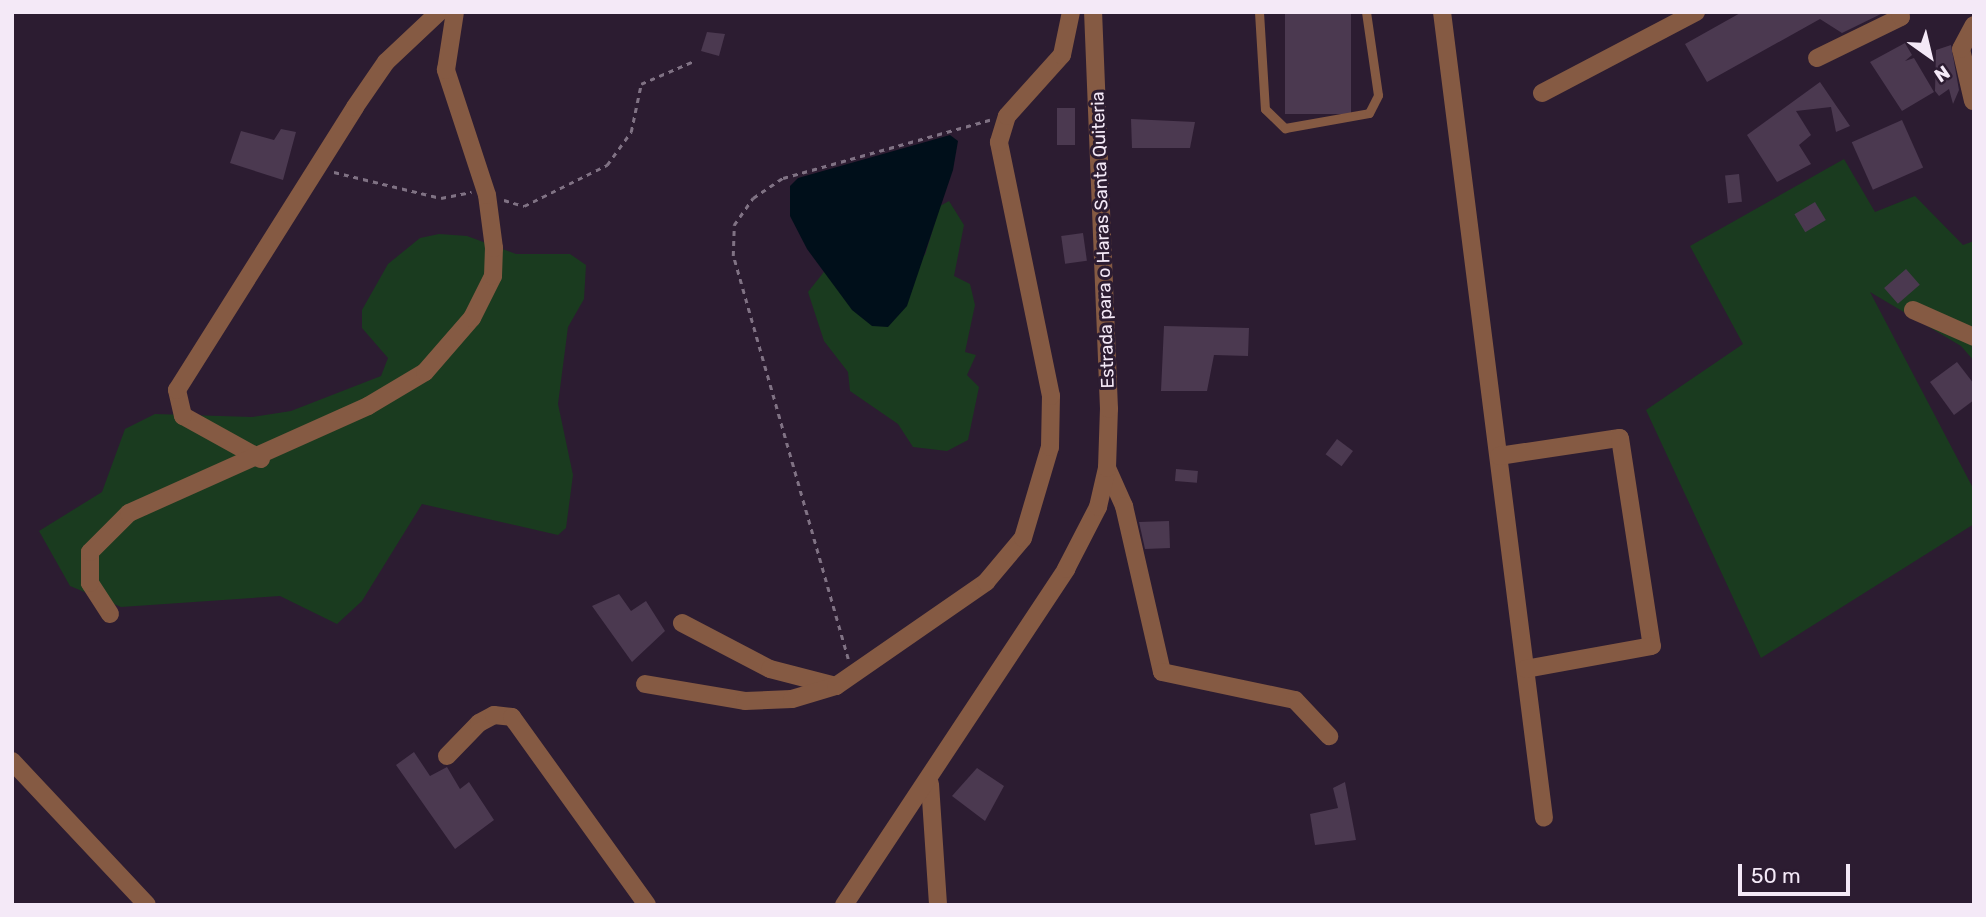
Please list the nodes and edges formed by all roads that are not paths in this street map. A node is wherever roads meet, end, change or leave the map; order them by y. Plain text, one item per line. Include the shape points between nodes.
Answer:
1 (439, 12) edge
2 (455, 12) edge
3 (1071, 12) edge
4 (1093, 12) edge
5 (1259, 12) edge
6 (1366, 12) edge
7 (1442, 12) edge
8 (1696, 12) edge
9 (1900, 12) edge
10 (1974, 25) edge
11 (1817, 58) dead end
12 (1542, 93) dead end
13 (1973, 101) edge
14 (1913, 310) dead end
15 (1974, 337) edge
16 (1499, 456) junction
17 (261, 459) junction
18 (1107, 468) junction
19 (110, 614) dead end
20 (682, 622) dead end
21 (1526, 669) junction
22 (645, 684) dead end
23 (836, 686) junction
24 (1329, 736) dead end
25 (447, 756) dead end
26 (12, 761) edge
27 (930, 783) junction
28 (1544, 818) dead end
29 (147, 905) edge
30 (647, 905) edge
31 (844, 905) edge
32 (938, 905) edge

1 - 17 street via 386,62 177,390 183,416
2 - 17 street via 446,70 487,195 493,276 455,342 425,372 380,400
3 - 23 street via 1062,55 1007,116 999,142 1051,396 1051,447 1036,507 1023,538 986,582
4 - 18 street, Estrada para o Haras Santa Quiteria via 1104,179
5 - 6 lane via 1265,109 1285,128 1368,113 1378,95
7 - 16 street
8 - 12 street
9 - 11 street via 1901,18
10 - 13 street via 1961,49
14 - 15 street
16 - 21 street
16 - 21 street via 1620,438 1653,646
17 - 19 street via 152,499 100,538 90,552 90,583
18 - 24 street via 1124,506 1162,672 1295,700
18 - 27 street via 1086,537
20 - 23 street via 770,668
21 - 28 street
22 - 23 street via 745,701 792,699
25 - 30 street via 486,719 512,718
26 - 29 street
27 - 31 street
27 - 32 street

